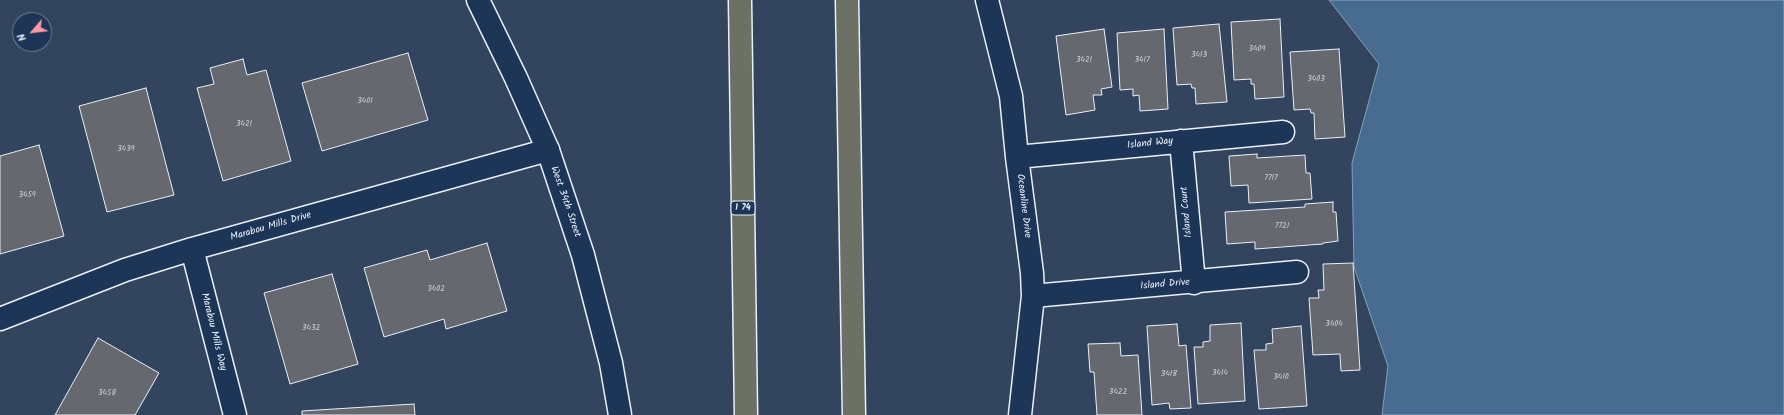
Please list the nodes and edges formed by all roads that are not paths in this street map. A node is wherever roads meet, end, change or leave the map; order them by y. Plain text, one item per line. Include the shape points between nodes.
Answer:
1 (478, 0) edge
2 (740, 0) edge
3 (848, 0) edge
4 (986, 0) edge
5 (1283, 132) dead end
6 (1181, 141) junction
7 (548, 150) junction
8 (1017, 157) junction
9 (192, 249) junction
10 (1297, 272) dead end
11 (1194, 283) junction
12 (1032, 296) junction
13 (0, 319) edge
14 (234, 415) edge
15 (620, 415) edge
16 (746, 415) edge
17 (854, 415) edge
18 (1020, 415) edge

1 - 7 street, West 34th Street
2 - 16 highway, I 74
3 - 17 highway
4 - 8 street, Oceanline Drive via 1011,96
5 - 6 street, Island Way
6 - 8 street, Island Way
6 - 11 street, Island Court
7 - 9 street, Marabou Mills Drive
7 - 15 street, West 34th Street via 583,255 611,363
8 - 12 street, Oceanline Drive via 1032,273
9 - 13 street, Marabou Mills Drive via 125,270
9 - 14 street, Marabou Mills Way
10 - 11 street, Island Drive
11 - 12 street, Island Drive
12 - 18 street, Oceanline Drive

